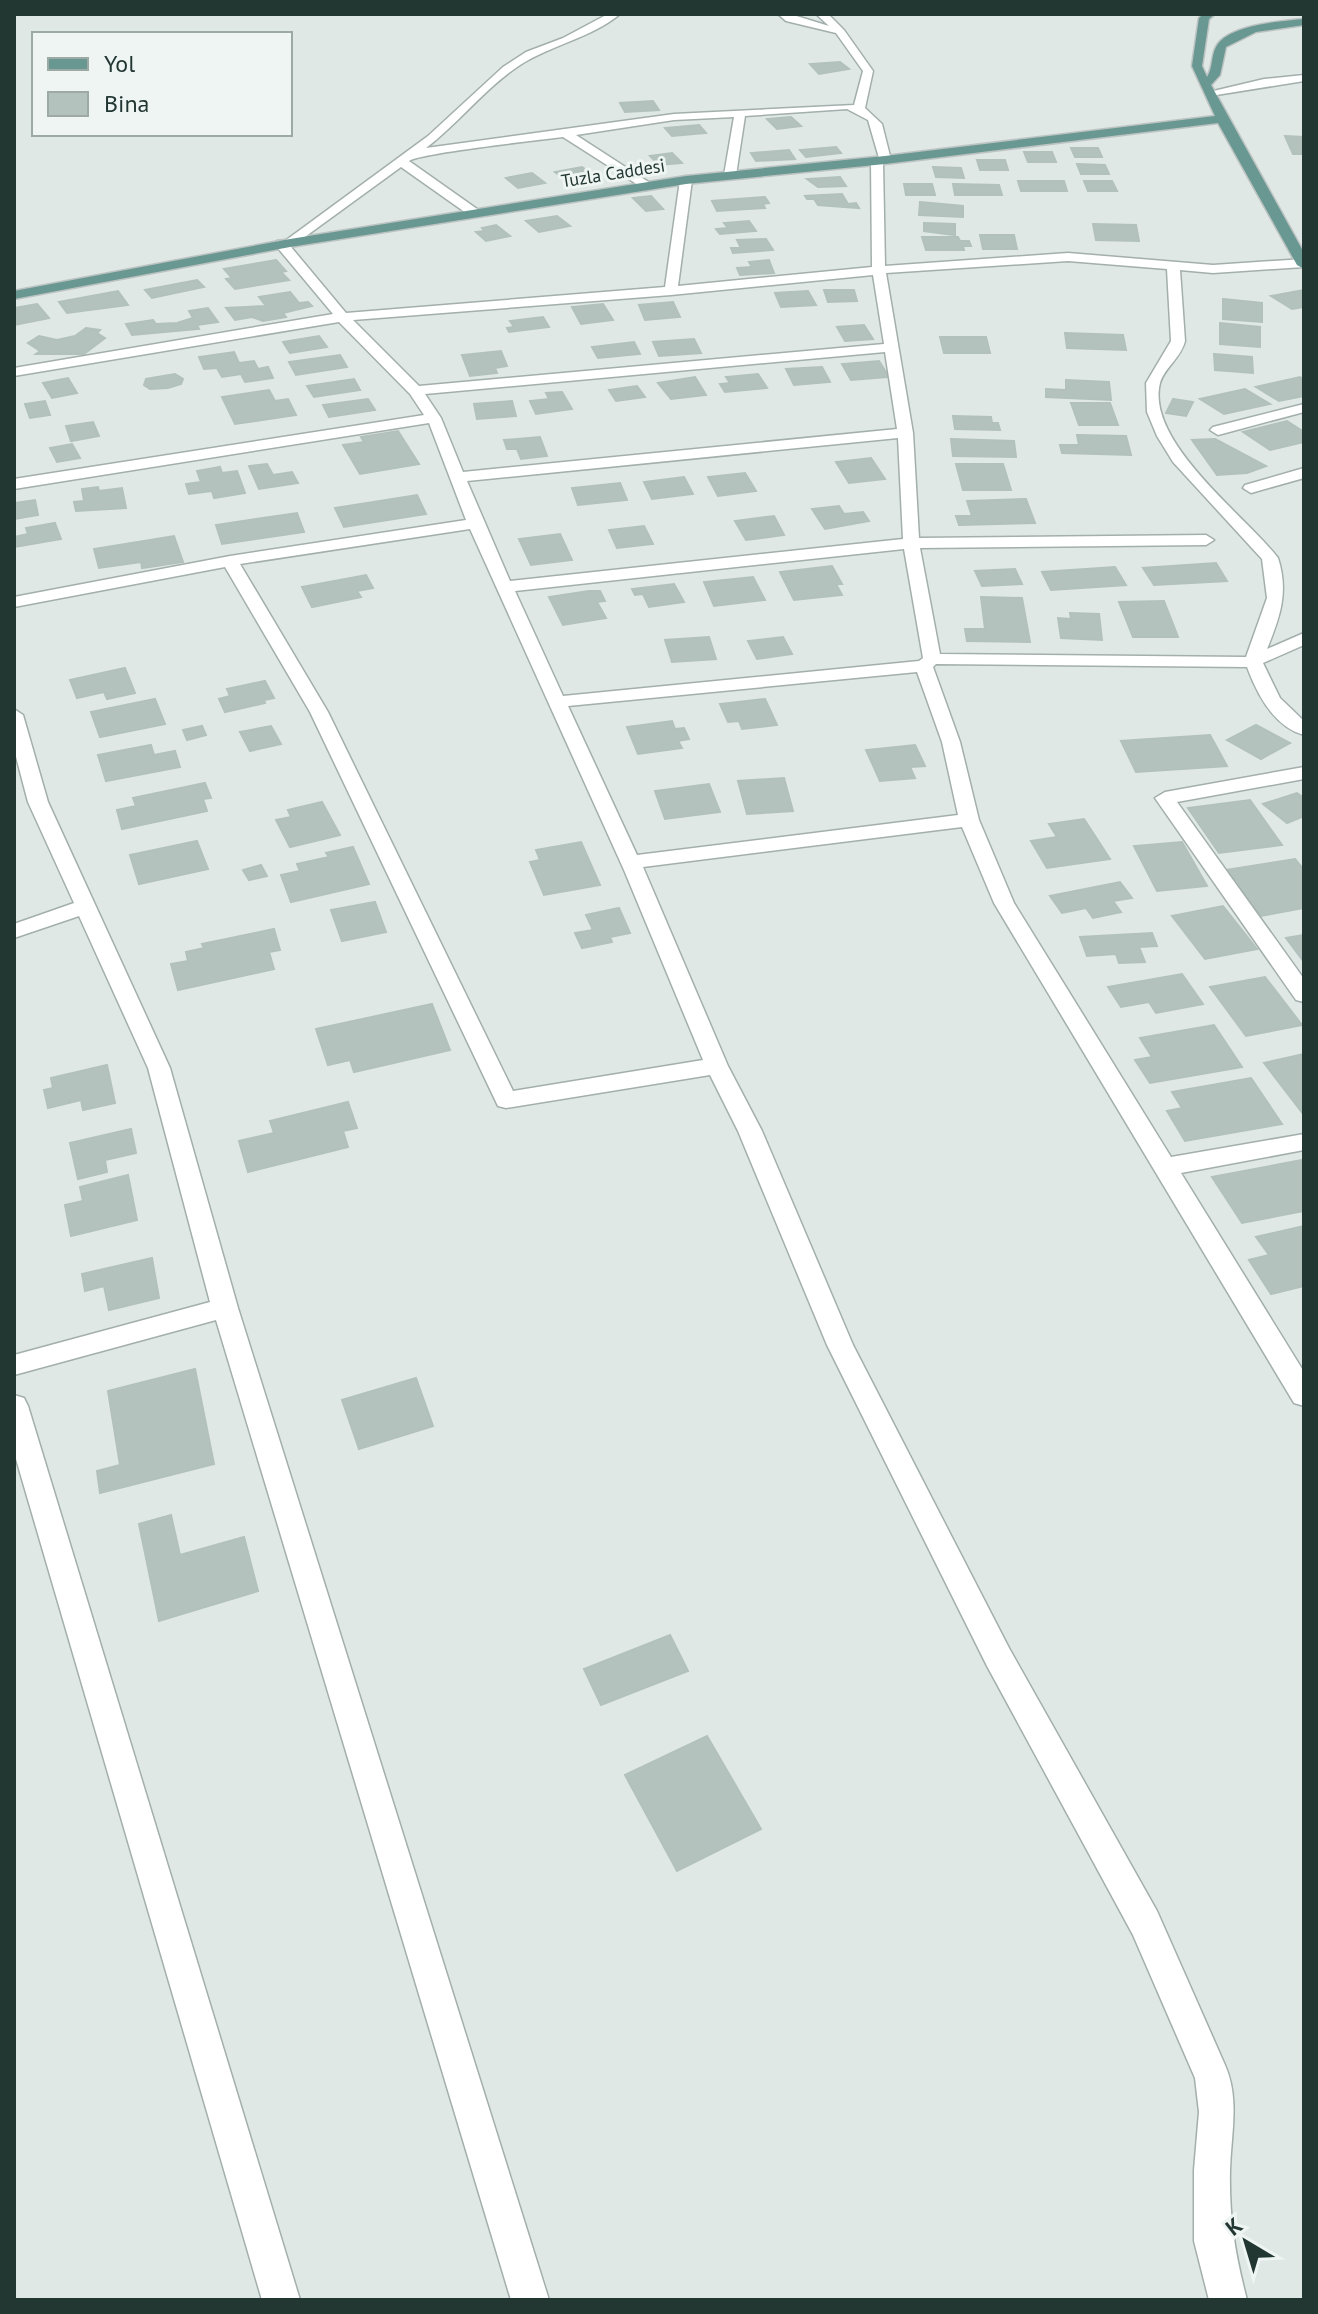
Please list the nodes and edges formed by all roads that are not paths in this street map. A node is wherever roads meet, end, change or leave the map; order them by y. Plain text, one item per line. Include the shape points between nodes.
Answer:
1 (615, 14) edge
2 (783, 14) edge
3 (821, 14) edge
4 (1210, 14) edge
5 (1252, 17) dead end
6 (1304, 22) edge
7 (1273, 23) junction
8 (1304, 31) edge
9 (841, 32) junction
10 (1304, 78) edge
11 (1208, 88) junction
12 (859, 108) junction
13 (740, 115) junction
14 (1222, 119) junction
15 (565, 133) junction
16 (406, 156) junction
17 (881, 160) junction
18 (730, 175) junction
19 (686, 180) junction
20 (646, 186) junction
21 (473, 212) junction
22 (286, 244) junction
23 (1303, 264) edge
24 (1174, 266) junction
25 (879, 270) junction
26 (671, 291) junction
27 (14, 295) edge
28 (342, 317) junction
29 (893, 347) junction
30 (14, 372) edge
31 (415, 391) junction
32 (1304, 408) edge
33 (434, 418) junction
34 (1218, 430) dead end
35 (905, 433) junction
36 (1304, 473) edge
37 (457, 477) junction
38 (14, 484) edge
39 (1251, 488) dead end
40 (475, 523) junction
41 (1206, 540) dead end
42 (911, 543) junction
43 (230, 561) junction
44 (504, 587) junction
45 (14, 602) edge
46 (1304, 638) edge
47 (1253, 660) junction
48 (928, 662) junction
49 (557, 702) junction
50 (15, 722) edge
51 (1304, 729) edge
52 (1304, 773) edge
53 (969, 820) junction
54 (630, 862) junction
55 (84, 907) junction
56 (14, 931) edge
57 (1304, 995) edge
58 (717, 1066) junction
59 (1304, 1142) edge
60 (1165, 1167) junction
61 (225, 1308) junction
62 (14, 1365) edge
63 (1304, 1395) edge
64 (14, 1406) edge
65 (281, 2300) edge
66 (530, 2300) edge
67 (1228, 2300) edge

1 - 16 street via 507,69
2 - 9 street
3 - 9 street
4 - 11 main road via 1204,18 1197,66
5 - 7 main road
6 - 7 main road
7 - 8 main road
7 - 11 main road via 1245,30 1221,46
9 - 12 street via 868,71
10 - 11 street
11 - 14 main road
12 - 13 street
12 - 17 street via 876,119
13 - 15 street via 674,117
13 - 18 street
14 - 17 main road, Tuzla Caddesi
14 - 23 main road
15 - 16 street
15 - 20 street
16 - 21 street
16 - 22 street
17 - 18 main road, Tuzla Caddesi
17 - 25 street
18 - 19 main road, Tuzla Caddesi
19 - 20 main road, Tuzla Caddesi
19 - 26 street
20 - 21 main road, Tuzla Caddesi
21 - 22 main road, Tuzla Caddesi
22 - 27 main road, Tuzla Caddesi
22 - 28 street
23 - 24 street
24 - 25 street via 1068,257
24 - 47 street via 1177,348 1152,387 1157,413 1168,446 1270,558 1278,579 1276,602
25 - 26 street
25 - 29 street
26 - 28 street
28 - 30 street
28 - 31 street
29 - 31 street
29 - 35 street
31 - 33 street
32 - 34 street
33 - 37 street
33 - 38 street
35 - 37 street
35 - 42 street
36 - 39 street
37 - 40 street
40 - 43 street
40 - 44 street
41 - 42 street
42 - 44 street
42 - 48 street
43 - 45 street
43 - 58 street via 319,712 506,1100
44 - 49 street
46 - 47 street
47 - 48 street
47 - 51 street via 1268,699
48 - 49 street
48 - 53 street
49 - 54 street
50 - 55 street via 38,802
52 - 57 street via 1165,798
53 - 54 street
53 - 60 street via 1004,903
54 - 58 street
55 - 56 street
55 - 61 street via 159,1068
58 - 67 street via 840,1345 998,1657 1145,1923 1213,2077 1213,2241
59 - 60 street
60 - 63 street
61 - 62 street
61 - 66 street
64 - 65 street

